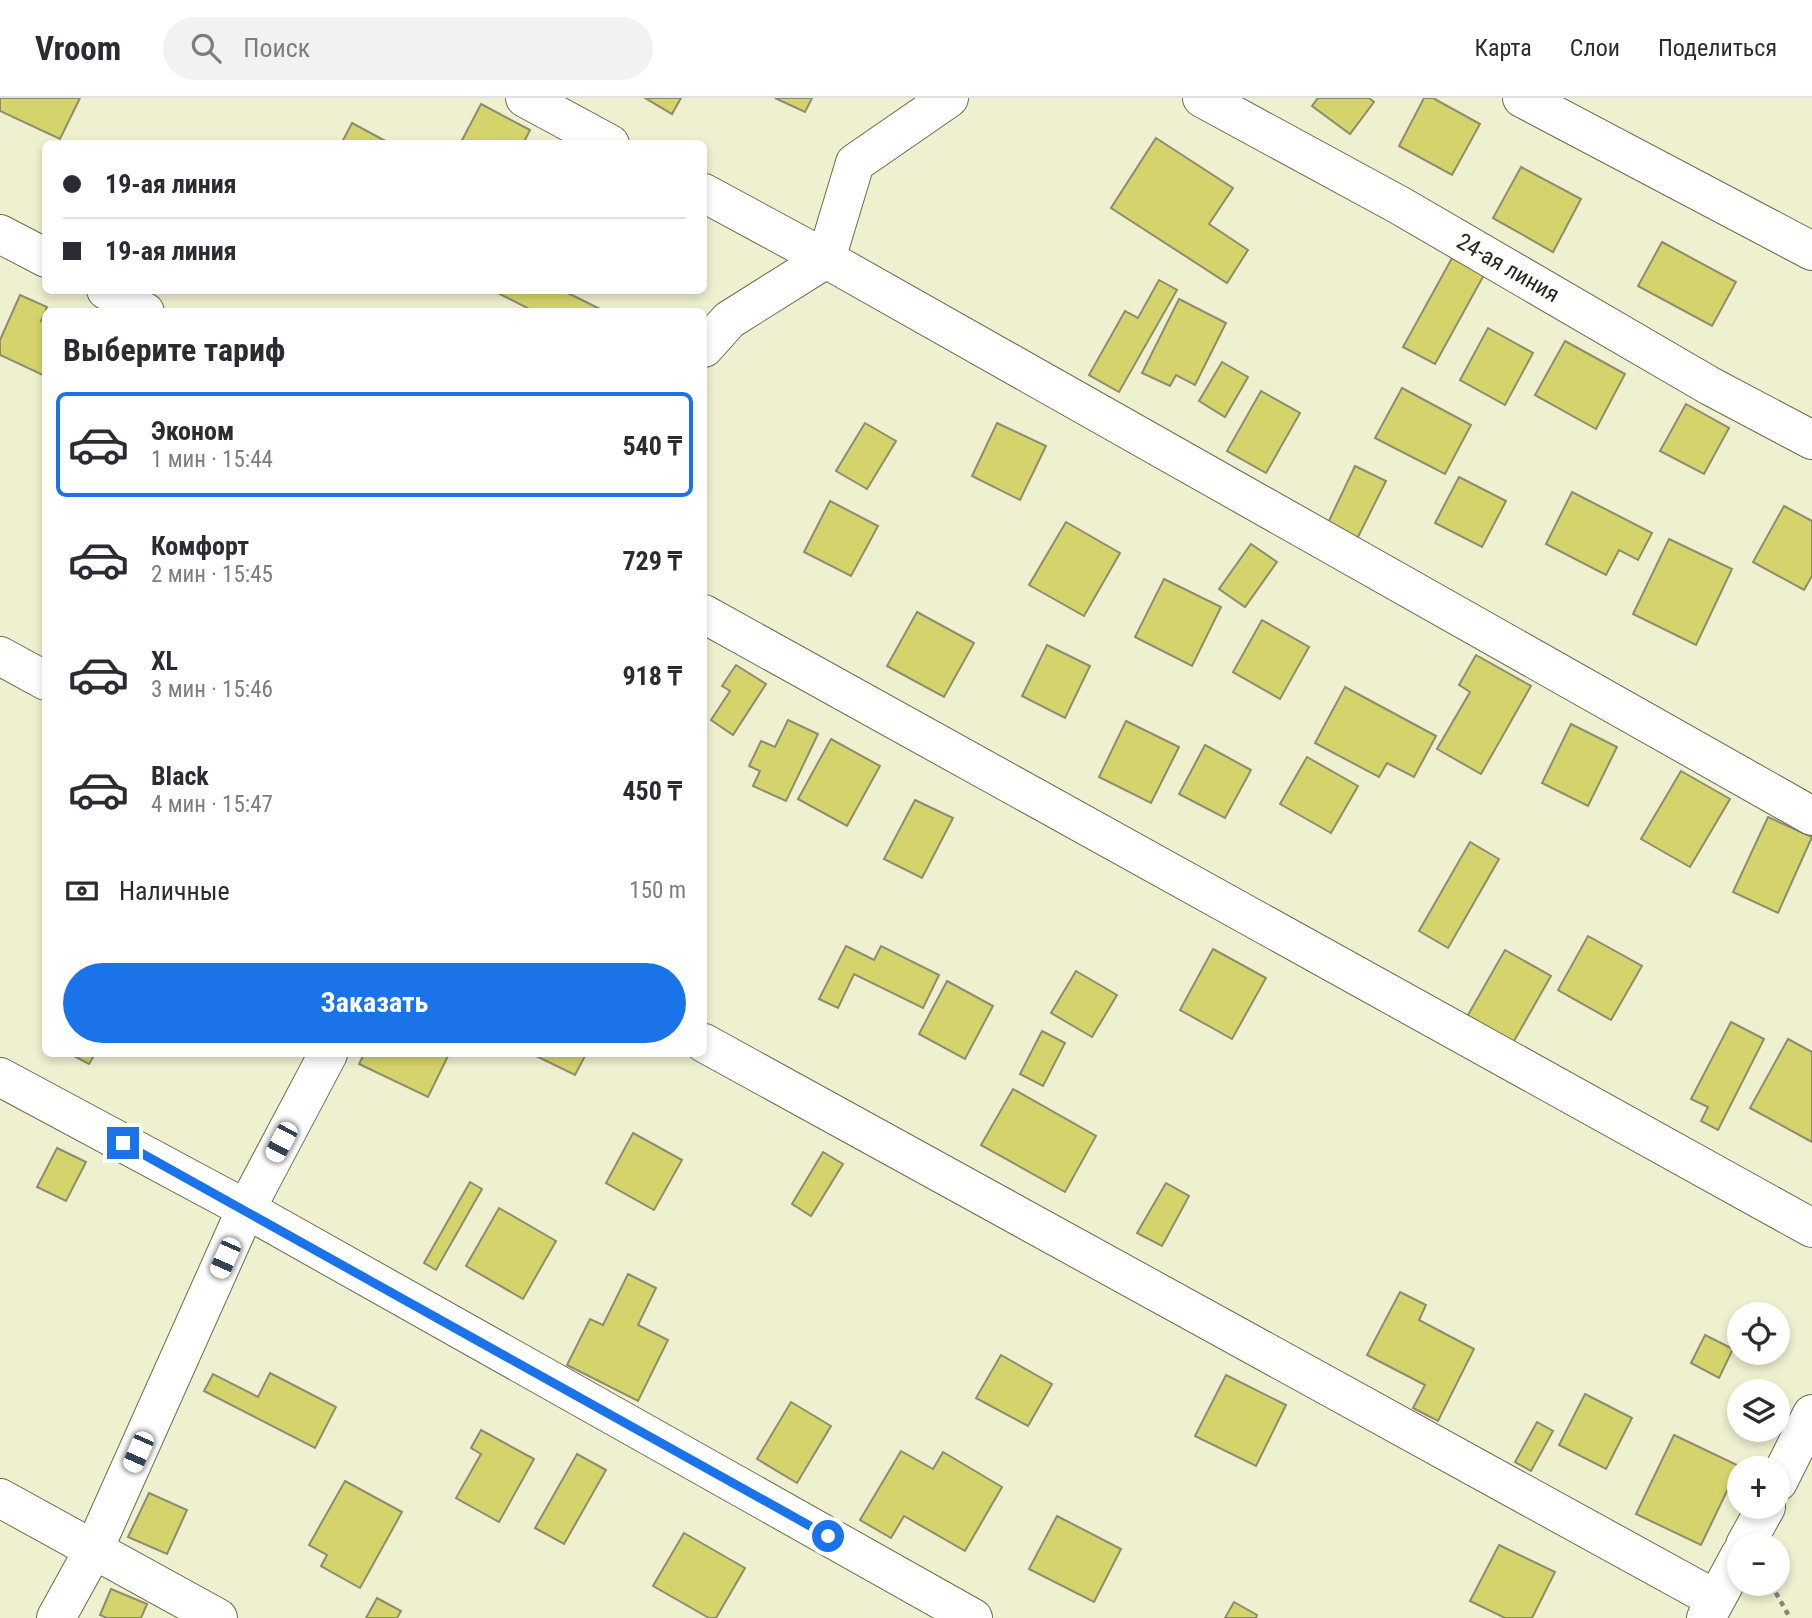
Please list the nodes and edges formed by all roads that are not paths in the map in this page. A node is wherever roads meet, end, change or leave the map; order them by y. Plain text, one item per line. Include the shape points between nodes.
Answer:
1 (524, 98) edge
2 (949, 98) edge
3 (1202, 98) edge
4 (1522, 98) edge
5 (603, 140) edge
6 (707, 195) edge
7 (0, 234) edge
8 (1812, 251) edge
9 (42, 256) edge
10 (826, 259) junction
11 (113, 294) edge
12 (138, 308) edge
13 (707, 345) edge
14 (1812, 440) edge
15 (707, 616) edge
16 (0, 656) edge
17 (42, 679) edge
18 (1812, 816) edge
19 (707, 1045) edge
20 (326, 1057) edge
21 (0, 1077) edge
22 (246, 1209) junction
23 (1812, 1228) edge
24 (1812, 1414) edge
25 (1790, 1458) edge
26 (0, 1498) edge
27 (94, 1549) junction
28 (1727, 1580) edge
29 (1711, 1609) edge
30 (56, 1618) edge
31 (218, 1618) edge
32 (973, 1618) edge

1 - 5 street
2 - 10 street via 855,163
3 - 14 street, 24-ая линия
4 - 8 street
6 - 10 street
7 - 9 street
10 - 13 street via 729,320
10 - 18 street
11 - 12 street
15 - 23 street
16 - 17 street
19 - 29 street
20 - 22 street
21 - 22 street
22 - 27 street
22 - 32 street
24 - 25 street
26 - 27 street
27 - 30 street
27 - 31 street
28 - 29 street

